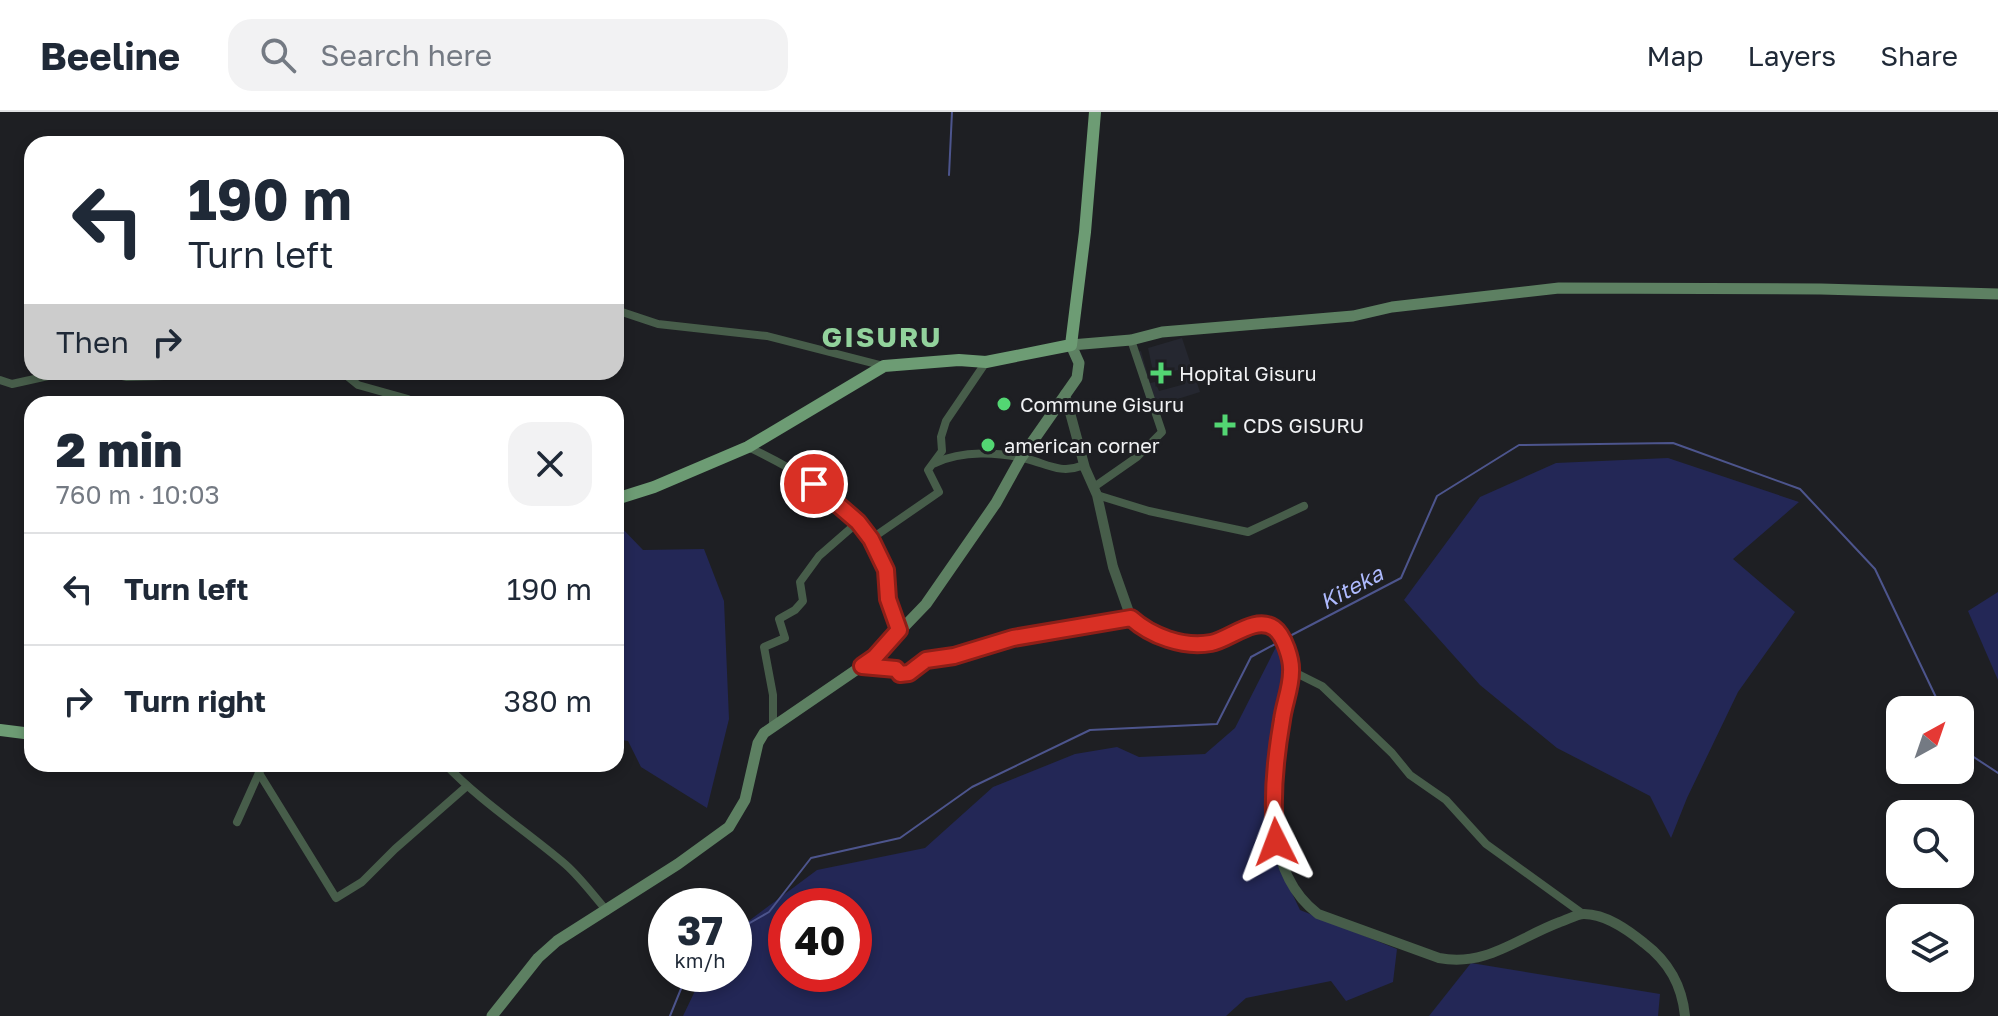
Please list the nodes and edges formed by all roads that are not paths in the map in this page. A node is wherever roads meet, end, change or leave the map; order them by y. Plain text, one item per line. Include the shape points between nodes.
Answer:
1 (1095, 112) edge
2 (1998, 294) edge
3 (624, 313) edge
4 (1131, 340) junction
5 (1071, 345) junction
6 (986, 362) junction
7 (884, 366) junction
8 (0, 380) edge
9 (37, 380) edge
10 (352, 380) edge
11 (1065, 394) junction
12 (397, 396) edge
13 (748, 447) junction
14 (1021, 458) junction
15 (930, 465) junction
16 (1085, 468) junction
17 (1095, 491) junction
18 (624, 496) edge
19 (1304, 506) dead end
20 (858, 522) junction
21 (871, 539) junction
22 (1131, 618) junction
23 (899, 630) junction
24 (862, 666) junction
25 (1292, 671) junction
26 (773, 726) junction
27 (0, 730) edge
28 (24, 733) edge
29 (259, 772) edge
30 (263, 772) edge
31 (453, 772) edge
32 (467, 786) junction
33 (237, 822) dead end
34 (607, 911) junction
35 (1583, 914) junction
36 (492, 1016) edge
37 (1685, 1016) edge

1 - 5 main road
2 - 4 main road via 1559,288 1353,316 1162,332
3 - 7 street via 658,324 767,336
4 - 5 main road
4 - 17 street via 1162,432
5 - 6 main road
5 - 11 main road via 1080,370
6 - 7 main road
6 - 15 street via 946,421 942,451
7 - 13 main road
8 - 9 street
10 - 12 street
11 - 14 main road
11 - 16 street
13 - 18 main road
13 - 20 street via 796,470
14 - 15 street via 975,453
14 - 16 street via 1055,469
14 - 23 main road via 926,604
15 - 21 street via 939,492
16 - 17 street
17 - 19 street via 1149,511 1248,532
17 - 22 street
20 - 21 street
20 - 26 street via 819,556 800,582 803,601 779,619 785,638 764,647
21 - 23 street via 886,570 888,599
22 - 24 street via 1013,638 926,660 909,673
22 - 25 street via 1160,637 1207,644 1251,626 1269,625 1283,640
23 - 24 main road
24 - 26 main road
25 - 35 street via 1322,686 1400,767 1446,800 1486,844
25 - 35 street via 1276,759 1273,821 1281,859 1303,903 1318,914 1456,961 1491,955
26 - 34 main road via 758,743 745,800 729,827
27 - 28 main road
29 - 33 street
30 - 32 street via 336,898 362,882
31 - 32 street
32 - 34 street via 568,867
34 - 36 main road via 538,958
35 - 37 street via 1608,919 1655,951 1681,991

